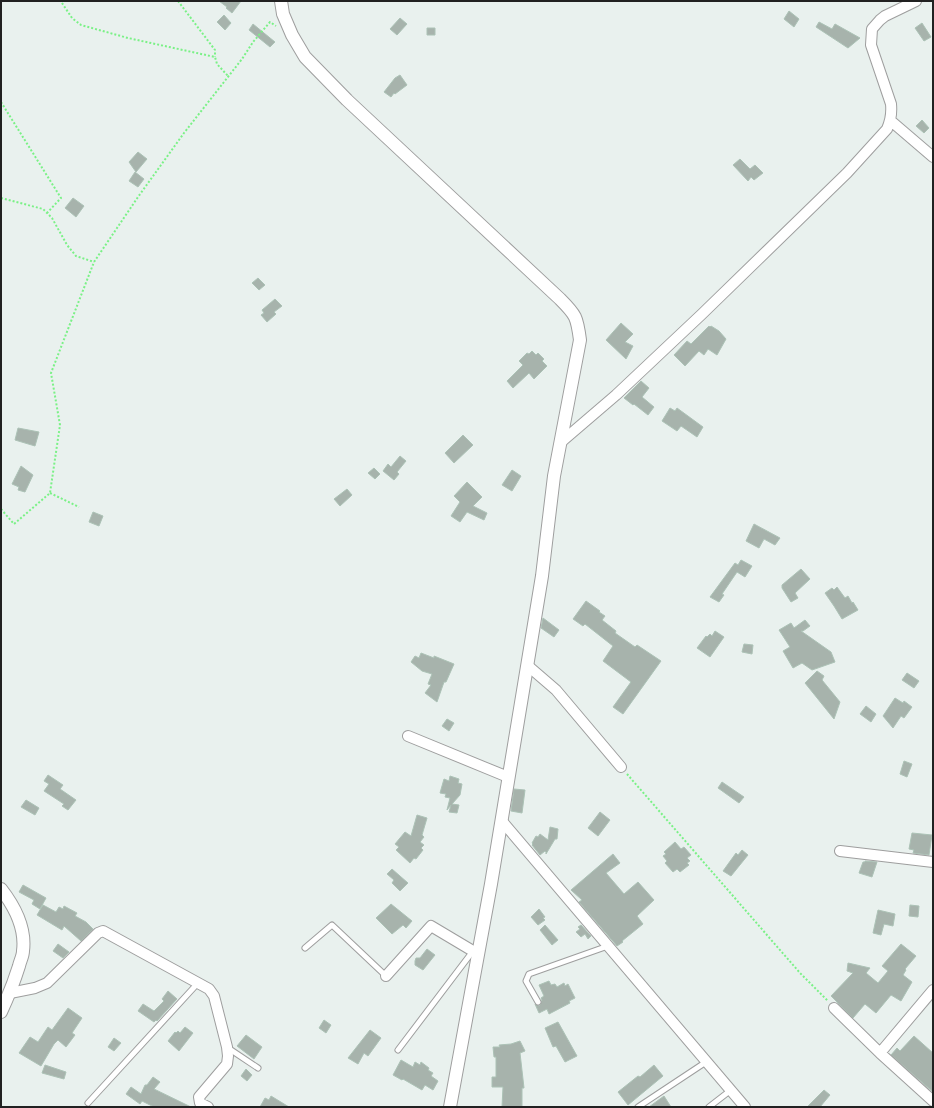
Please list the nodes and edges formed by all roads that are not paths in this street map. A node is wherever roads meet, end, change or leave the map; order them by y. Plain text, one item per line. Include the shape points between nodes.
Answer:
1 (281, 1) edge
2 (916, 1) edge
3 (891, 121) junction
4 (933, 157) edge
5 (560, 443) junction
6 (527, 665) junction
7 (408, 736) dead end
8 (621, 767) road end
9 (508, 778) junction
10 (501, 820) junction
11 (840, 851) dead end
12 (933, 862) edge
13 (1, 889) edge
14 (608, 946) junction
15 (305, 948) dead end
16 (476, 953) junction
17 (386, 976) joint
18 (198, 983) junction
19 (933, 990) edge
20 (10, 993) junction
21 (538, 1002) dead end
22 (834, 1008) road end
23 (1, 1012) edge
24 (227, 1047) junction
25 (398, 1050) dead end
26 (880, 1053) junction
27 (706, 1062) junction
28 (258, 1068) dead end
29 (731, 1090) junction
30 (933, 1101) edge
31 (88, 1103) dead end
32 (208, 1107) edge
33 (450, 1107) edge
34 (638, 1107) edge
35 (709, 1107) edge
36 (745, 1107) edge

1 - 5 street via 283,14 305,57 575,316 580,340
2 - 3 street via 885,16 872,29 871,45 891,104
3 - 4 street
3 - 5 street via 847,173 616,395
5 - 6 street
6 - 8 street via 556,690
6 - 9 street
7 - 9 street
9 - 10 street
10 - 14 street
10 - 16 street
11 - 12 street
13 - 20 street via 18,916 24,952
14 - 21 lane via 529,974 526,981
14 - 27 street
15 - 17 lane via 332,925
16 - 17 street via 432,926
16 - 25 lane
16 - 33 street
18 - 20 street via 103,931 47,983
18 - 24 street via 214,996
18 - 31 lane
19 - 26 street
20 - 23 street
22 - 26 street
24 - 28 lane
24 - 32 street via 227,1064 199,1097 200,1103
26 - 30 street
27 - 29 street
27 - 34 lane
29 - 35 lane
29 - 36 street

